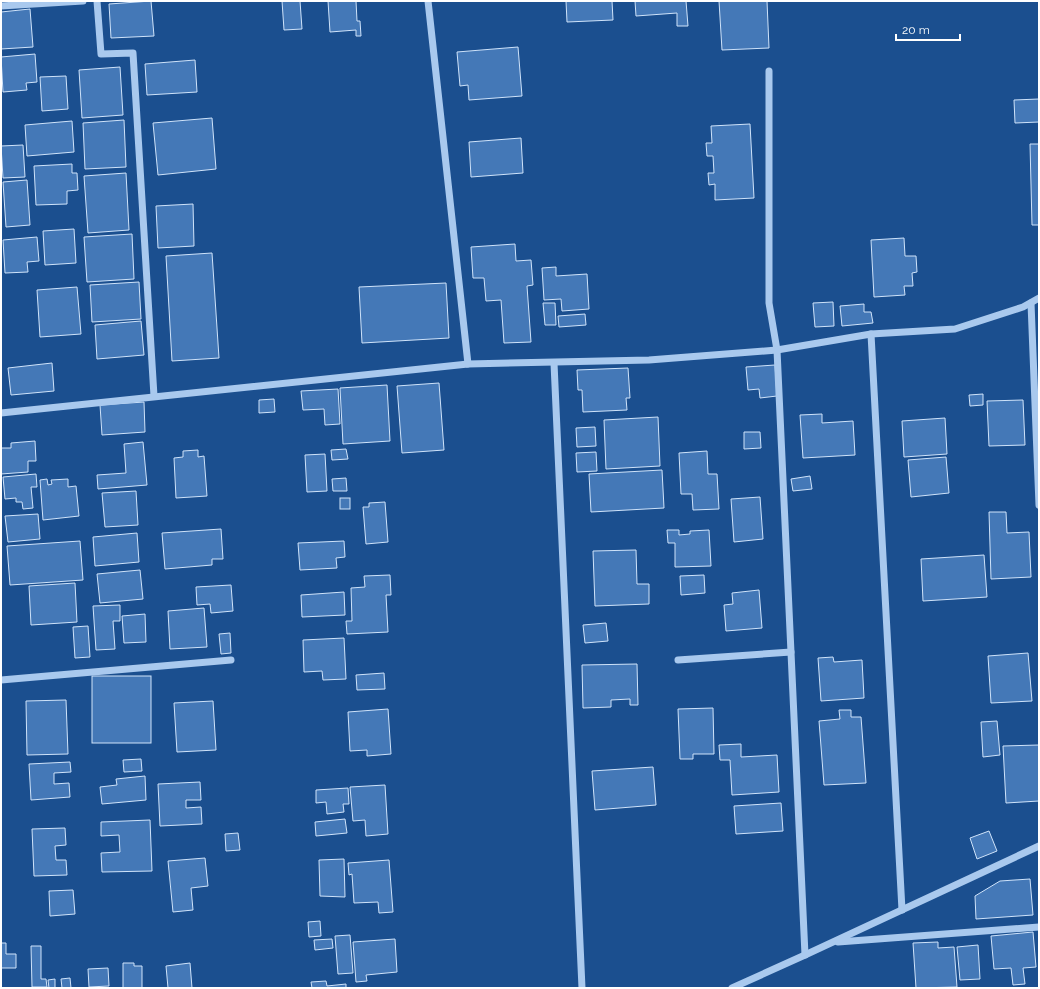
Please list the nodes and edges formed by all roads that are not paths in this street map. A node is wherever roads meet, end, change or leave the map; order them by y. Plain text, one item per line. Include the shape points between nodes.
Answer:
1 (83, 1) edge
2 (97, 1) edge
3 (428, 1) edge
4 (1, 6) edge
5 (769, 72) dead end
6 (1039, 298) edge
7 (1031, 303) junction
8 (871, 334) junction
9 (777, 350) junction
10 (554, 363) junction
11 (468, 364) junction
12 (154, 396) junction
13 (1, 413) edge
14 (1039, 505) edge
15 (791, 652) junction
16 (231, 660) dead end
17 (678, 660) dead end
18 (1, 680) edge
19 (1039, 846) edge
20 (902, 910) junction
21 (1039, 927) edge
22 (832, 943) junction
23 (805, 956) junction
24 (582, 988) edge
25 (732, 988) edge

1 - 4 street
2 - 12 street via 101,54 133,53
3 - 11 street
5 - 9 street via 770,303
6 - 7 street
7 - 8 street via 955,329
7 - 14 street
8 - 9 street
8 - 20 street
9 - 10 street via 649,360
9 - 15 street
10 - 11 street
10 - 24 street
11 - 12 street
12 - 13 street
15 - 17 street
15 - 23 street
16 - 18 street
19 - 20 street
20 - 22 street
21 - 22 street
22 - 23 street
23 - 25 street

